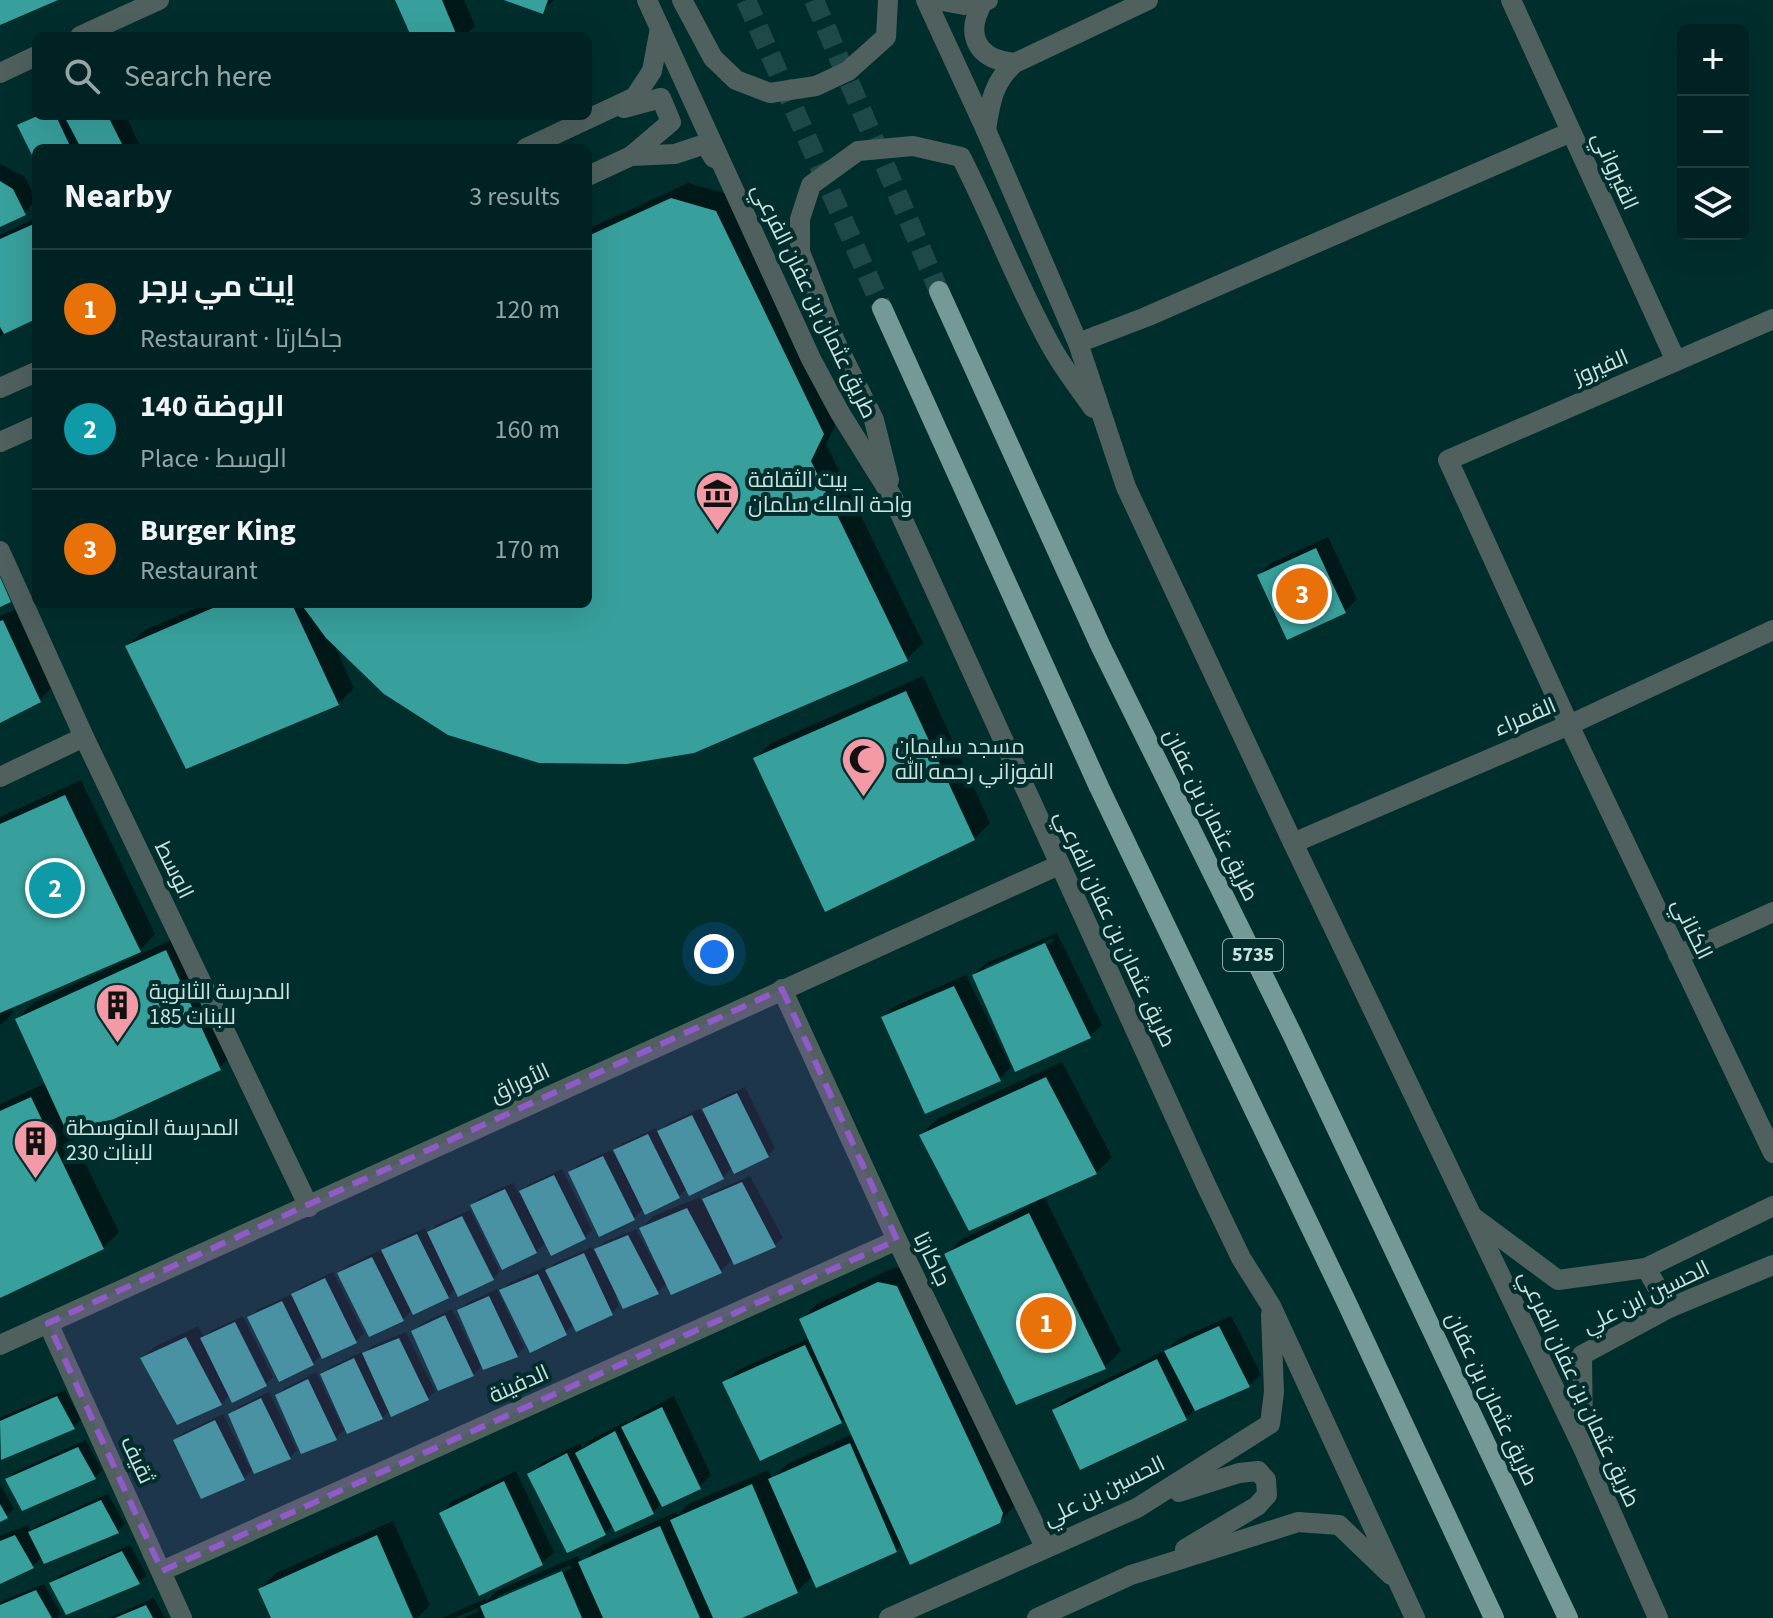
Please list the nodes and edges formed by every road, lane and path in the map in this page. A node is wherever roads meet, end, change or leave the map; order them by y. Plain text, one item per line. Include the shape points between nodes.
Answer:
1 (159, 0) edge
2 (647, 0) edge
3 (682, 0) edge
4 (888, 0) edge
5 (926, 0) edge
6 (937, 0) edge
7 (1148, 0) edge
8 (1511, 0) edge
9 (986, 1) edge
10 (660, 28) junction
11 (89, 32) edge
12 (32, 58) edge
13 (1015, 63) junction
14 (0, 73) edge
15 (598, 115) junction
16 (592, 118) edge
17 (587, 120) edge
18 (986, 130) junction
19 (1571, 132) junction
20 (535, 144) edge
21 (631, 156) junction
22 (592, 174) edge
23 (728, 181) junction
24 (939, 291) tunnel mouth
25 (882, 308) tunnel mouth
26 (1773, 319) edge
27 (1078, 343) junction
28 (1676, 361) junction
29 (32, 374) edge
30 (0, 388) edge
31 (32, 428) edge
32 (1106, 428) junction
33 (0, 442) edge
34 (1448, 460) joint
35 (893, 498) junction
36 (0, 551) edge
37 (1773, 630) edge
38 (1569, 725) junction
39 (84, 737) junction
40 (0, 777) edge
41 (1293, 843) junction
42 (1059, 865) junction
43 (1773, 912) edge
44 (1678, 955) junction
45 (782, 989) junction
46 (1773, 1153) edge
47 (1773, 1206) edge
48 (309, 1207) junction
49 (1470, 1215) junction
50 (897, 1240) junction
51 (1773, 1265) edge
52 (1646, 1268) junction
53 (1271, 1306) junction
54 (1669, 1308) junction
55 (48, 1323) junction
56 (0, 1345) edge
57 (1583, 1448) junction
58 (1137, 1508) junction
59 (1045, 1547) junction
60 (1158, 1566) junction
61 (162, 1571) junction
62 (1402, 1586) junction
63 (182, 1618) edge
64 (889, 1618) edge
65 (1037, 1618) edge
66 (1415, 1618) edge
67 (1494, 1618) edge
68 (1568, 1618) edge
69 (1658, 1618) edge

1 - 11 street
2 - 10 street, طريق عثمان بن عفان الفرعي
3 - 4 street via 713,58 736,80 770,93 816,86 848,71 886,37
5 - 18 street, طريق عثمان بن عفان الفرعي
6 - 9 street
7 - 13 street
8 - 19 street, القيرواني
9 - 13 street via 974,18 974,36 997,62
10 - 15 street via 652,71 635,97
10 - 23 street, طريق عثمان بن عفان الفرعي
12 - 14 street
13 - 18 street via 993,93
15 - 16 street
15 - 21 street via 661,98 671,122
17 - 20 street
18 - 27 street, طريق عثمان بن عفان الفرعي
19 - 27 street
19 - 28 street, القيرواني
21 - 22 street
21 - 23 street via 675,154 705,144
23 - 35 street, طريق عثمان بن عفان الفرعي via 811,359
24 - 68 main road, طريق عثمان بن عفان / 5735 via 1101,647 1292,1034
25 - 67 main road, 5735 via 1099,787
26 - 28 street, الفيروز
27 - 32 street, طريق عثمان بن عفان الفرعي
28 - 34 street, الفيروز
29 - 30 street
31 - 33 street
32 - 35 street via 1052,348 961,157 913,146 858,151 811,185 800,219 800,252 874,420
32 - 41 street, طريق عثمان بن عفان الفرعي via 1126,487
34 - 38 street, الكناني
35 - 42 street, طريق عثمان بن عفان الفرعي
36 - 39 street, الوسط
37 - 38 street, القمراء
38 - 41 street, القمراء
38 - 44 street, الكناني
39 - 40 street
39 - 48 street, الوسط
41 - 49 street, طريق عثمان بن عفان الفرعي
42 - 45 street, الأوراق
42 - 53 street, طريق عثمان بن عفان الفرعي via 1241,1258
43 - 44 street
44 - 46 street, الكناني
45 - 48 street, الأوراق
45 - 50 street, جاكارتا
47 - 52 street
48 - 55 street, الأوراق
49 - 52 street via 1558,1280
49 - 57 street, طريق عثمان بن عفان الفرعي
50 - 59 street, جاكارتا
50 - 61 street, الدفينة
51 - 54 street, الحسين ابن علي
52 - 54 street
53 - 58 street, الحسين بن علي via 1270,1424
53 - 62 street, طريق عثمان بن عفان الفرعي
54 - 57 street, الحسين ابن علي via 1582,1355
55 - 56 street, الأوراق
55 - 61 street, ثقيف
57 - 69 street, طريق عثمان بن عفان الفرعي
58 - 59 street, الحسين بن علي
58 - 60 street via 1239,1473 1258,1471 1266,1480 1267,1495 1257,1506
59 - 64 street, الحسين بن علي
60 - 62 street via 1298,1522 1339,1525
60 - 65 street
61 - 63 street, ثقيف
62 - 66 street, طريق عثمان بن عفان الفرعي

